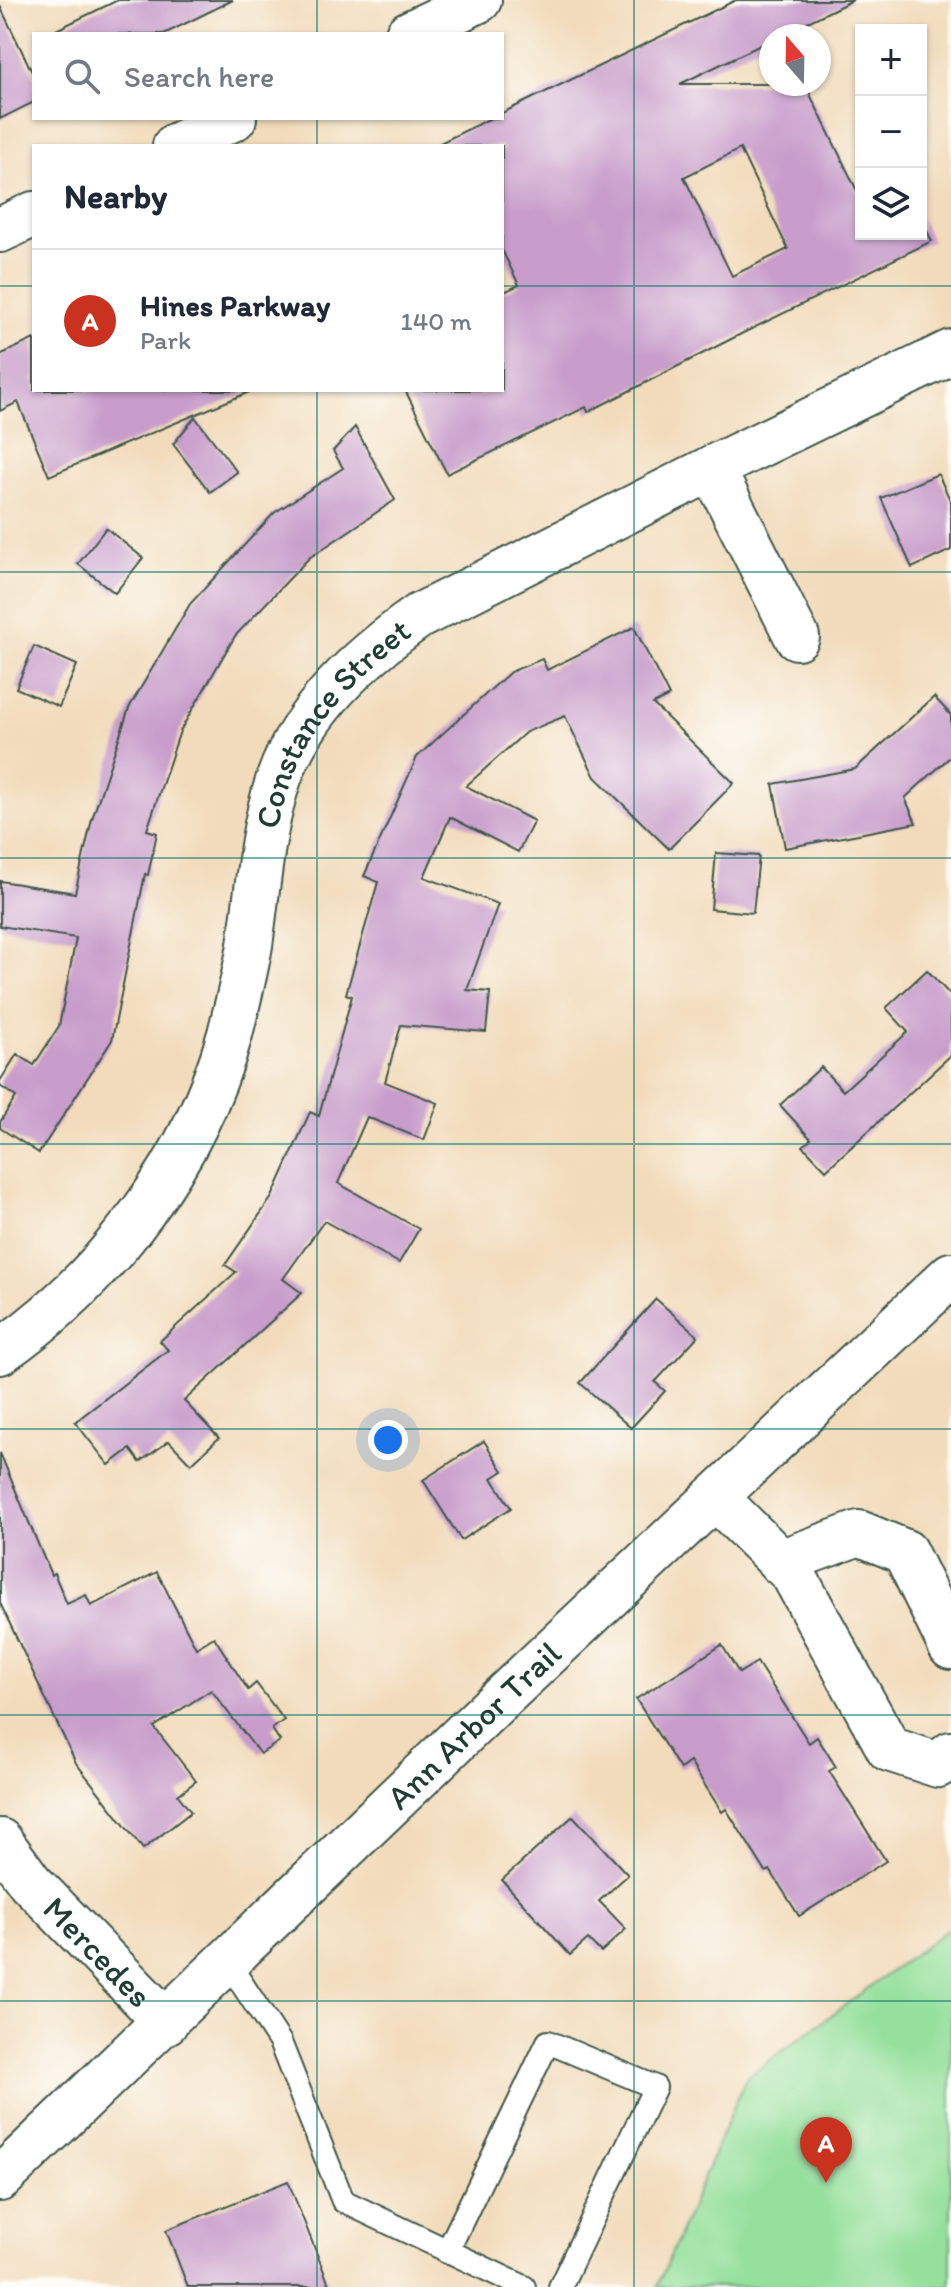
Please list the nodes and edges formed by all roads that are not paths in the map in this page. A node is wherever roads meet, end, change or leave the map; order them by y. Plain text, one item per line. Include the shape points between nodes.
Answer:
1 (479, 0) edge
2 (412, 32) edge
3 (230, 120) edge
4 (179, 144) edge
5 (32, 215) edge
6 (0, 230) edge
7 (951, 352) edge
8 (712, 468) junction
9 (797, 637) dead end
10 (951, 1275) edge
11 (0, 1352) edge
12 (715, 1497) junction
13 (780, 1562) junction
14 (951, 1647) edge
15 (951, 1754) edge
16 (0, 1841) edge
17 (227, 1961) junction
18 (166, 2022) junction
19 (0, 2179) edge
20 (447, 2252) junction
21 (524, 2287) edge
22 (560, 2287) edge

1 - 2 street
3 - 4 street
5 - 6 street
7 - 8 street, Constance Street
8 - 9 street
8 - 11 street, Constance Street via 419,616 375,647 337,684 303,731 280,776 229,1036 201,1111 151,1203 120,1242 50,1313
10 - 12 street, Ann Arbor Trail
12 - 13 street
12 - 17 street, Ann Arbor Trail
13 - 14 street via 859,1533 905,1552
13 - 15 street via 793,1574 889,1749 938,1765
16 - 18 street, Mercedes via 30,1882
17 - 18 street, Ann Arbor Trail
17 - 20 lane via 280,2042 343,2201
18 - 19 street, Ann Arbor Trail
20 - 21 lane
20 - 22 lane via 548,2042 655,2087

